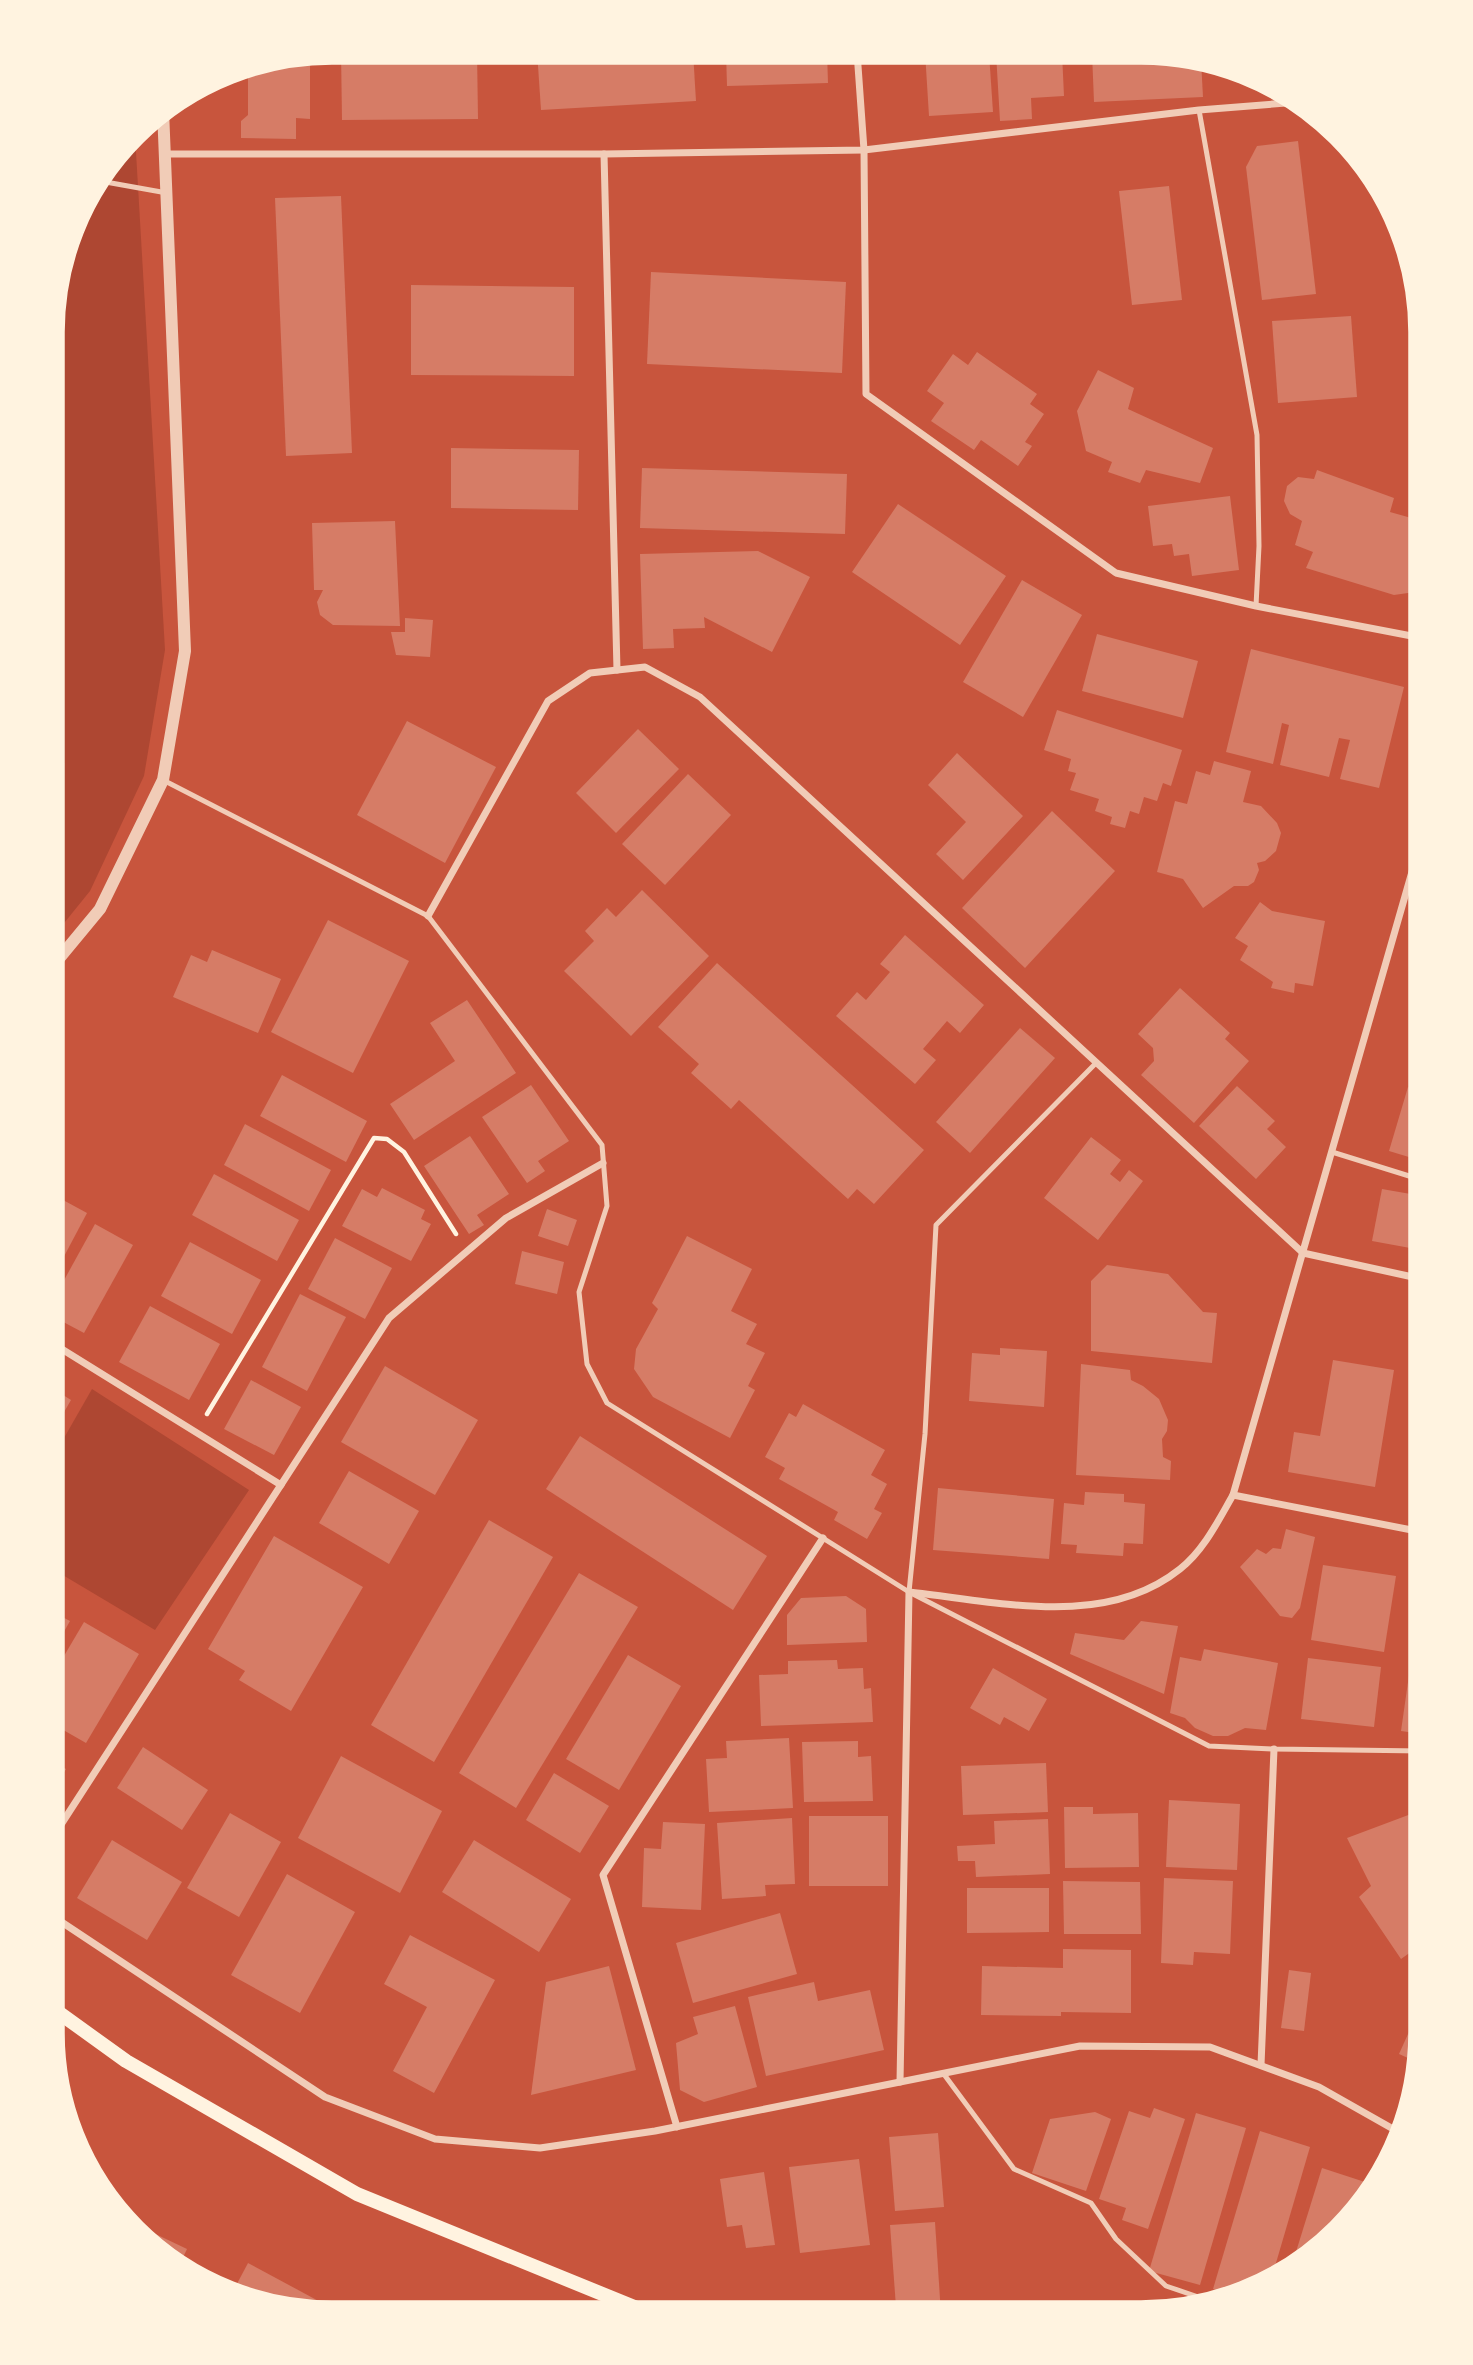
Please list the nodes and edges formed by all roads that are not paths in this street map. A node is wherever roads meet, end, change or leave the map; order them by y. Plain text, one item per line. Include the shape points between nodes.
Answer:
1 (858, 63) edge
2 (1282, 103) edge
3 (1199, 110) junction
4 (164, 123) edge
5 (864, 150) junction
6 (165, 154) junction
7 (604, 154) junction
8 (108, 182) edge
9 (167, 192) junction
10 (1256, 606) junction
11 (1410, 636) edge
12 (617, 670) junction
13 (163, 780) junction
14 (1410, 879) edge
15 (428, 916) junction
16 (63, 954) edge
17 (1096, 1063) junction
18 (1332, 1152) junction
19 (603, 1163) junction
20 (1410, 1176) edge
21 (1303, 1254) junction
22 (1410, 1276) edge
23 (63, 1350) edge
24 (281, 1485) junction
25 (1233, 1495) junction
26 (1410, 1530) edge
27 (823, 1538) junction
28 (909, 1592) junction
29 (1274, 1749) junction
30 (1410, 1751) edge
31 (63, 1821) edge
32 (63, 1923) edge
33 (63, 2016) edge
34 (1261, 2065) junction
35 (943, 2073) junction
36 (900, 2082) junction
37 (677, 2127) junction
38 (1392, 2128) edge
39 (1196, 2296) edge
40 (622, 2302) edge

1 - 5 street
2 - 3 street
3 - 5 street
3 - 10 lane via 1257,435
4 - 6 street
5 - 7 street
5 - 10 street via 866,394 1116,573
6 - 7 street
6 - 9 street
7 - 12 street
8 - 9 lane
9 - 13 street via 185,651
10 - 11 street
12 - 15 street via 590,673 548,701
12 - 17 street via 645,667 701,697
13 - 15 lane
13 - 16 street via 100,909
14 - 18 street
15 - 19 lane via 602,1145
17 - 21 street
17 - 28 lane via 936,1225 925,1434
18 - 20 lane
18 - 21 street
19 - 24 street via 506,1218 389,1318
19 - 27 lane via 607,1206 579,1292 587,1364 607,1404
21 - 22 street
21 - 25 street
23 - 24 street
24 - 31 street
25 - 26 street
25 - 28 street via 1206,1540 1181,1568 1151,1589 1081,1606 1042,1607
27 - 28 lane
27 - 37 street via 603,1875
28 - 29 lane via 1209,1746
28 - 36 street
29 - 30 lane
29 - 34 street
32 - 37 street via 325,2097 435,2139 540,2148
33 - 40 main road via 126,2061 357,2194
34 - 35 street via 1210,2047 1080,2046
34 - 38 street via 1319,2087
35 - 36 street
35 - 39 lane via 1014,2169 1091,2203 1116,2239 1166,2286
36 - 37 street

